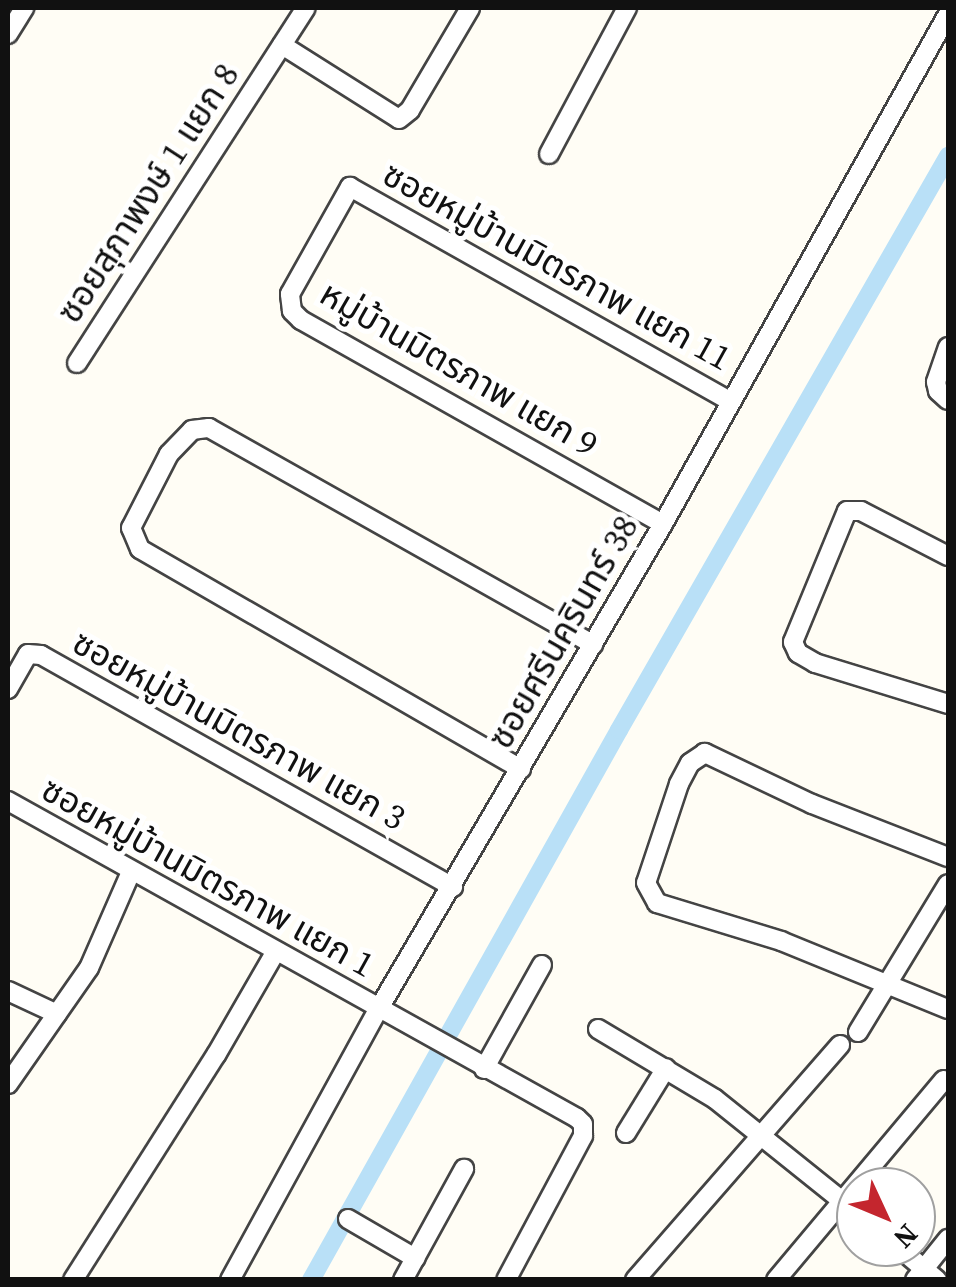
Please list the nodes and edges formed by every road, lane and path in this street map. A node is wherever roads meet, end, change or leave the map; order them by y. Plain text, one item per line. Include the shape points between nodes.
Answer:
1 (24, 8) edge
2 (306, 8) edge
3 (470, 8) edge
4 (627, 8) edge
5 (948, 14) edge
6 (8, 34) edge
7 (282, 46) junction
8 (548, 154) dead end
9 (350, 186) joint
10 (948, 347) edge
11 (78, 363) dead end
12 (948, 400) edge
13 (731, 402) junction
14 (663, 524) junction
15 (948, 556) edge
16 (594, 644) junction
17 (8, 689) edge
18 (948, 704) edge
19 (521, 769) junction
20 (8, 802) edge
21 (948, 856) edge
22 (131, 872) junction
23 (948, 884) edge
24 (452, 887) junction
25 (275, 953) junction
26 (542, 966) dead end
27 (888, 985) junction
28 (8, 991) edge
29 (948, 1008) edge
30 (378, 1010) junction
31 (57, 1014) junction
32 (598, 1029) dead end
33 (858, 1032) dead end
34 (840, 1045) dead end
35 (484, 1068) junction
36 (666, 1068) junction
37 (944, 1080) dead end
38 (8, 1084) edge
39 (626, 1133) dead end
40 (760, 1136) junction
41 (878, 1167) edge
42 (464, 1169) dead end
43 (836, 1196) edge
44 (348, 1218) dead end
45 (836, 1219) edge
46 (948, 1238) edge
47 (415, 1258) junction
48 (925, 1276) edge
49 (73, 1280) edge
50 (230, 1280) edge
51 (403, 1280) edge
52 (506, 1280) edge
53 (635, 1280) edge
54 (776, 1280) edge

1 - 6 street
2 - 7 street, ซอยสุภาพงษ์ 1 แยก 8
3 - 7 street via 410,110 398,118
4 - 8 street
5 - 13 street, ซอยศรีนครินทร์ 38
7 - 11 street, ซอยสุภาพงษ์ 1 แยก 8
9 - 13 street, ซอยหมู่บ้านมิตรภาพ แยก 11
9 - 14 street, หมู่บ้านมิตรภาพ แยก 9 via 290,294 292,311
10 - 12 street via 936,382
13 - 14 street, ซอยศรีนครินทร์ 38
14 - 16 street, ซอยศรีนครินทร์ 38
15 - 18 street via 861,511 847,511 794,649 828,668
16 - 19 street, ซอยศรีนครินทร์ 38
16 - 19 street via 208,428 183,436 156,481 132,528 140,549
17 - 24 street, ซอยหมู่บ้านมิตรภาพ แยก 3 via 28,654 41,655
19 - 24 street, ซอยศรีนครินทร์ 38
20 - 22 street, ซอยหมู่บ้านมิตรภาพ แยก 1
21 - 27 street via 812,804 715,756 698,756 678,784 648,875 652,898
22 - 25 street, ซอยหมู่บ้านมิตรภาพ แยก 1
22 - 31 street via 98,952
23 - 27 street
24 - 30 street, ซอยศรีนครินทร์ 38
25 - 30 street, ซอยหมู่บ้านมิตรภาพ แยก 1
25 - 49 street
26 - 35 street
27 - 29 street
27 - 33 street
28 - 31 street
30 - 35 street, ซอยหมู่บ้านมิตรภาพ แยก 1
30 - 50 street, ซอยศรีนครินทร์ 38
31 - 38 street
32 - 36 street
34 - 40 street
35 - 52 street, ซอยหมู่บ้านมิตรภาพ แยก 1 via 577,1118 584,1130
36 - 39 street
36 - 40 street
37 - 41 street
40 - 43 street
40 - 53 street
42 - 47 street
44 - 47 street
45 - 54 street
46 - 48 street
47 - 51 street

